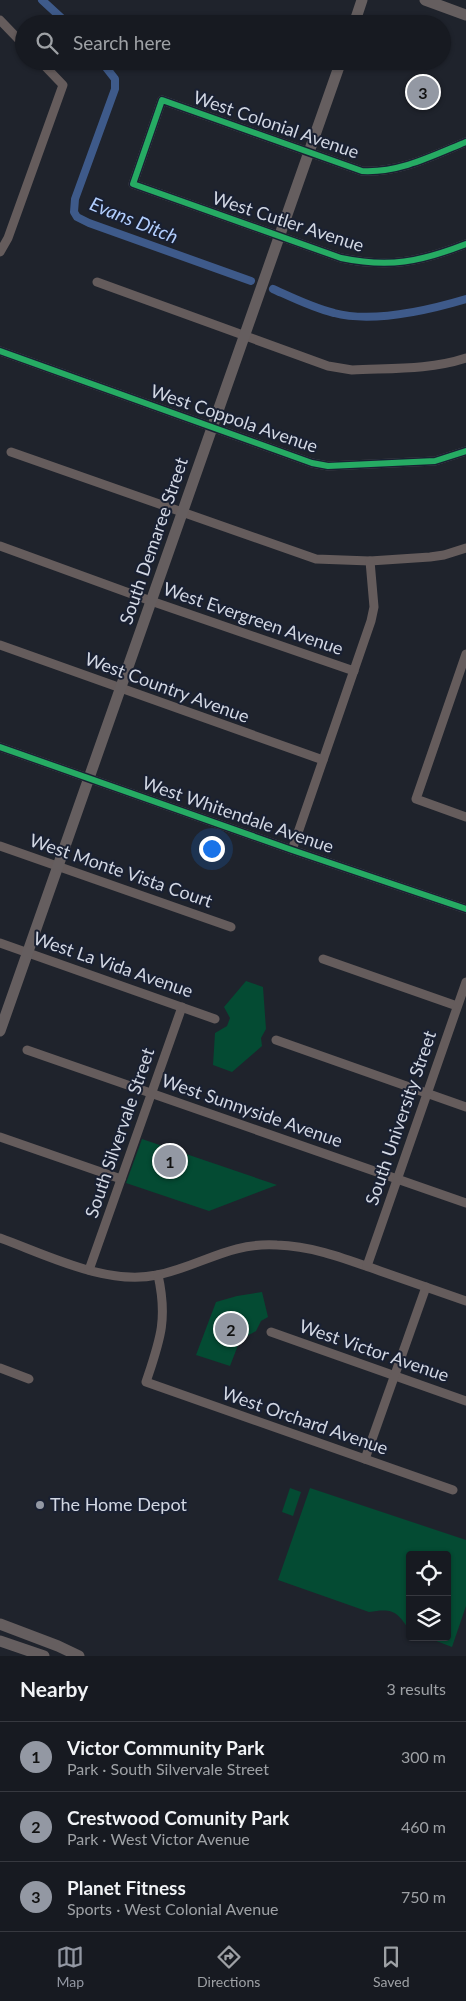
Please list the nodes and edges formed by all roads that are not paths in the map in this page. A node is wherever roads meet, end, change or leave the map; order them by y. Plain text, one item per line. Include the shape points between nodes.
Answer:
1 (362, 0) edge
2 (425, 0) edge
3 (357, 15) edge
4 (466, 15) edge
5 (0, 20) edge
6 (15, 36) edge
7 (49, 70) edge
8 (338, 70) edge
9 (466, 142) edge
10 (309, 153) junction
11 (133, 184) joint
12 (279, 236) junction
13 (466, 244) edge
14 (0, 251) edge
15 (98, 282) dead end
16 (245, 335) junction
17 (0, 351) edge
18 (466, 358) edge
19 (212, 428) junction
20 (11, 452) dead end
21 (466, 452) edge
22 (182, 513) junction
23 (0, 546) edge
24 (466, 548) edge
25 (370, 561) junction
26 (151, 601) junction
27 (0, 645) edge
28 (466, 654) edge
29 (354, 671) junction
30 (120, 689) junction
31 (0, 747) edge
32 (323, 760) junction
33 (89, 779) junction
34 (466, 817) edge
35 (0, 846) edge
36 (292, 850) junction
37 (58, 866) junction
38 (466, 909) edge
39 (231, 927) dead end
40 (0, 943) edge
41 (28, 952) junction
42 (323, 959) dead end
43 (466, 982) edge
44 (457, 1006) junction
45 (182, 1007) junction
46 (215, 1019) dead end
47 (0, 1032) edge
48 (276, 1040) dead end
49 (27, 1050) dead end
50 (151, 1093) junction
51 (427, 1093) junction
52 (466, 1107) edge
53 (0, 1137) edge
54 (121, 1179) junction
55 (397, 1179) junction
56 (466, 1203) edge
57 (0, 1238) edge
58 (366, 1266) junction
59 (89, 1270) junction
60 (158, 1275) junction
61 (426, 1287) junction
62 (466, 1301) edge
63 (271, 1332) dead end
64 (0, 1368) edge
65 (394, 1375) junction
66 (29, 1379) dead end
67 (466, 1401) edge
68 (365, 1459) junction
69 (454, 1490) dead end
70 (0, 1624) edge
71 (0, 1632) edge
72 (33, 1636) junction
73 (0, 1641) edge
74 (44, 1656) edge
75 (79, 1656) edge

1 - 3 main road
2 - 4 main road
5 - 6 street
7 - 14 street via 63,85 8,238
8 - 10 main road, South Demaree Street
9 - 10 street, West Colonial Avenue via 403,168 380,172 362,171
10 - 11 street, West Colonial Avenue via 162,100
10 - 12 main road, South Demaree Street
11 - 12 street, West Cutler Avenue
12 - 13 street, West Cutler Avenue via 366,264 420,260
12 - 16 main road, South Demaree Street
15 - 16 street
16 - 18 street via 328,366 352,370 449,364
16 - 19 main road, South Demaree Street
17 - 19 street, West Coppola Avenue
19 - 21 street, West Coppola Avenue via 328,466 435,460
19 - 22 main road, South Demaree Street
20 - 22 street
22 - 25 street via 316,560
22 - 26 main road, South Demaree Street
23 - 26 street, West Evergreen Avenue
24 - 25 street via 430,557
25 - 29 street via 374,607
26 - 29 street, West Evergreen Avenue
26 - 30 main road, South Demaree Street
27 - 30 street, West Country Avenue
28 - 34 street via 416,799
29 - 32 street
30 - 32 street, West Country Avenue
30 - 33 main road, South Demaree Street
31 - 33 street, West Whitendale Avenue
32 - 36 street
33 - 36 street, West Whitendale Avenue
33 - 37 main road, South Demaree Street
35 - 37 street, West Monte Vista Court
36 - 38 street, West Whitendale Avenue
37 - 39 street, West Monte Vista Court
37 - 41 main road, South Demaree Street
40 - 41 street, West La Vida Avenue
41 - 45 street, West La Vida Avenue
41 - 47 main road, South Demaree Street
42 - 44 street
43 - 44 street, South University Street
44 - 51 street, South University Street
45 - 46 street, West La Vida Avenue
45 - 50 street, South Silvervale Street
48 - 51 street
49 - 50 street, West Sunnyside Avenue
50 - 54 street, South Silvervale Street
50 - 55 street, West Sunnyside Avenue
51 - 52 street
51 - 55 street, South University Street
53 - 54 street
54 - 59 street, South Silvervale Street
55 - 56 street, West Sunnyside Avenue
55 - 58 street, South University Street
57 - 59 street
58 - 60 street via 310,1248 252,1245 224,1251
58 - 61 street
59 - 60 street via 109,1276
60 - 68 street, West Orchard Avenue via 164,1300 163,1320 146,1382
61 - 62 street
61 - 65 street
63 - 65 street, West Victor Avenue
64 - 66 street
65 - 67 street, West Victor Avenue
65 - 68 street
68 - 69 street, West Orchard Avenue
70 - 72 main road
71 - 72 main road via 23,1640
72 - 75 main road
73 - 74 main road

